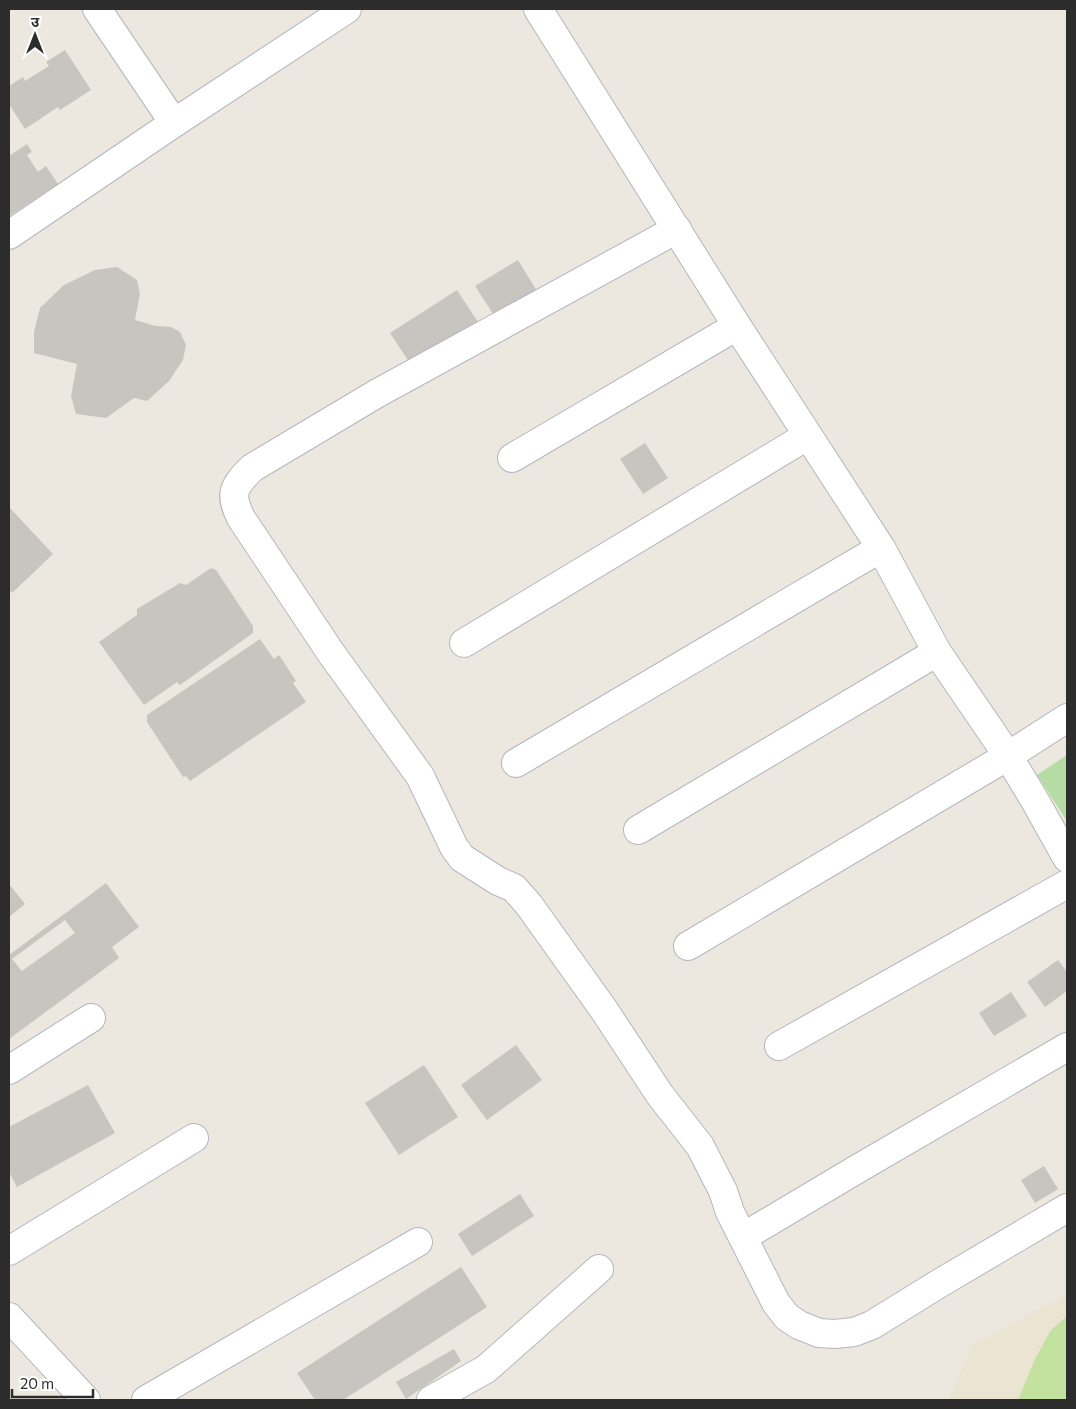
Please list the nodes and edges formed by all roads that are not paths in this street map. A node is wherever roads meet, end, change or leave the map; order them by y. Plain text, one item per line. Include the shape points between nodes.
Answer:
1 (97, 9) edge
2 (347, 9) edge
3 (538, 9) edge
4 (174, 123) junction
5 (677, 229) junction
6 (9, 236) edge
7 (737, 326) junction
8 (807, 436) junction
9 (512, 458) dead end
10 (881, 548) junction
11 (464, 643) dead end
12 (937, 652) junction
13 (1067, 718) edge
14 (1008, 756) junction
15 (516, 763) dead end
16 (638, 830) dead end
17 (1067, 858) edge
18 (1067, 884) edge
19 (688, 946) dead end
20 (91, 1018) dead end
21 (779, 1046) dead end
22 (1067, 1047) edge
23 (9, 1070) edge
24 (194, 1138) dead end
25 (1067, 1208) edge
26 (743, 1237) junction
27 (418, 1242) dead end
28 (9, 1251) edge
29 (598, 1269) dead end
30 (9, 1317) edge
31 (86, 1400) edge
32 (146, 1400) edge
33 (431, 1400) edge

1 - 4 street
2 - 4 street
3 - 5 street
4 - 6 street
5 - 7 street
5 - 26 street via 376,394 252,468 239,481 234,504 331,653 420,776 454,847 462,858 514,888 529,905 657,1091 700,1146
7 - 8 street
7 - 9 street
8 - 10 street
8 - 11 street
10 - 12 street
10 - 15 street
12 - 14 street
12 - 16 street
13 - 14 street
14 - 17 street
14 - 19 street
18 - 21 street
20 - 23 street
22 - 26 street
24 - 28 street
25 - 26 street via 872,1325 854,1332 835,1334 819,1333 788,1317 776,1303
27 - 32 street
29 - 33 street via 486,1369
30 - 31 street

